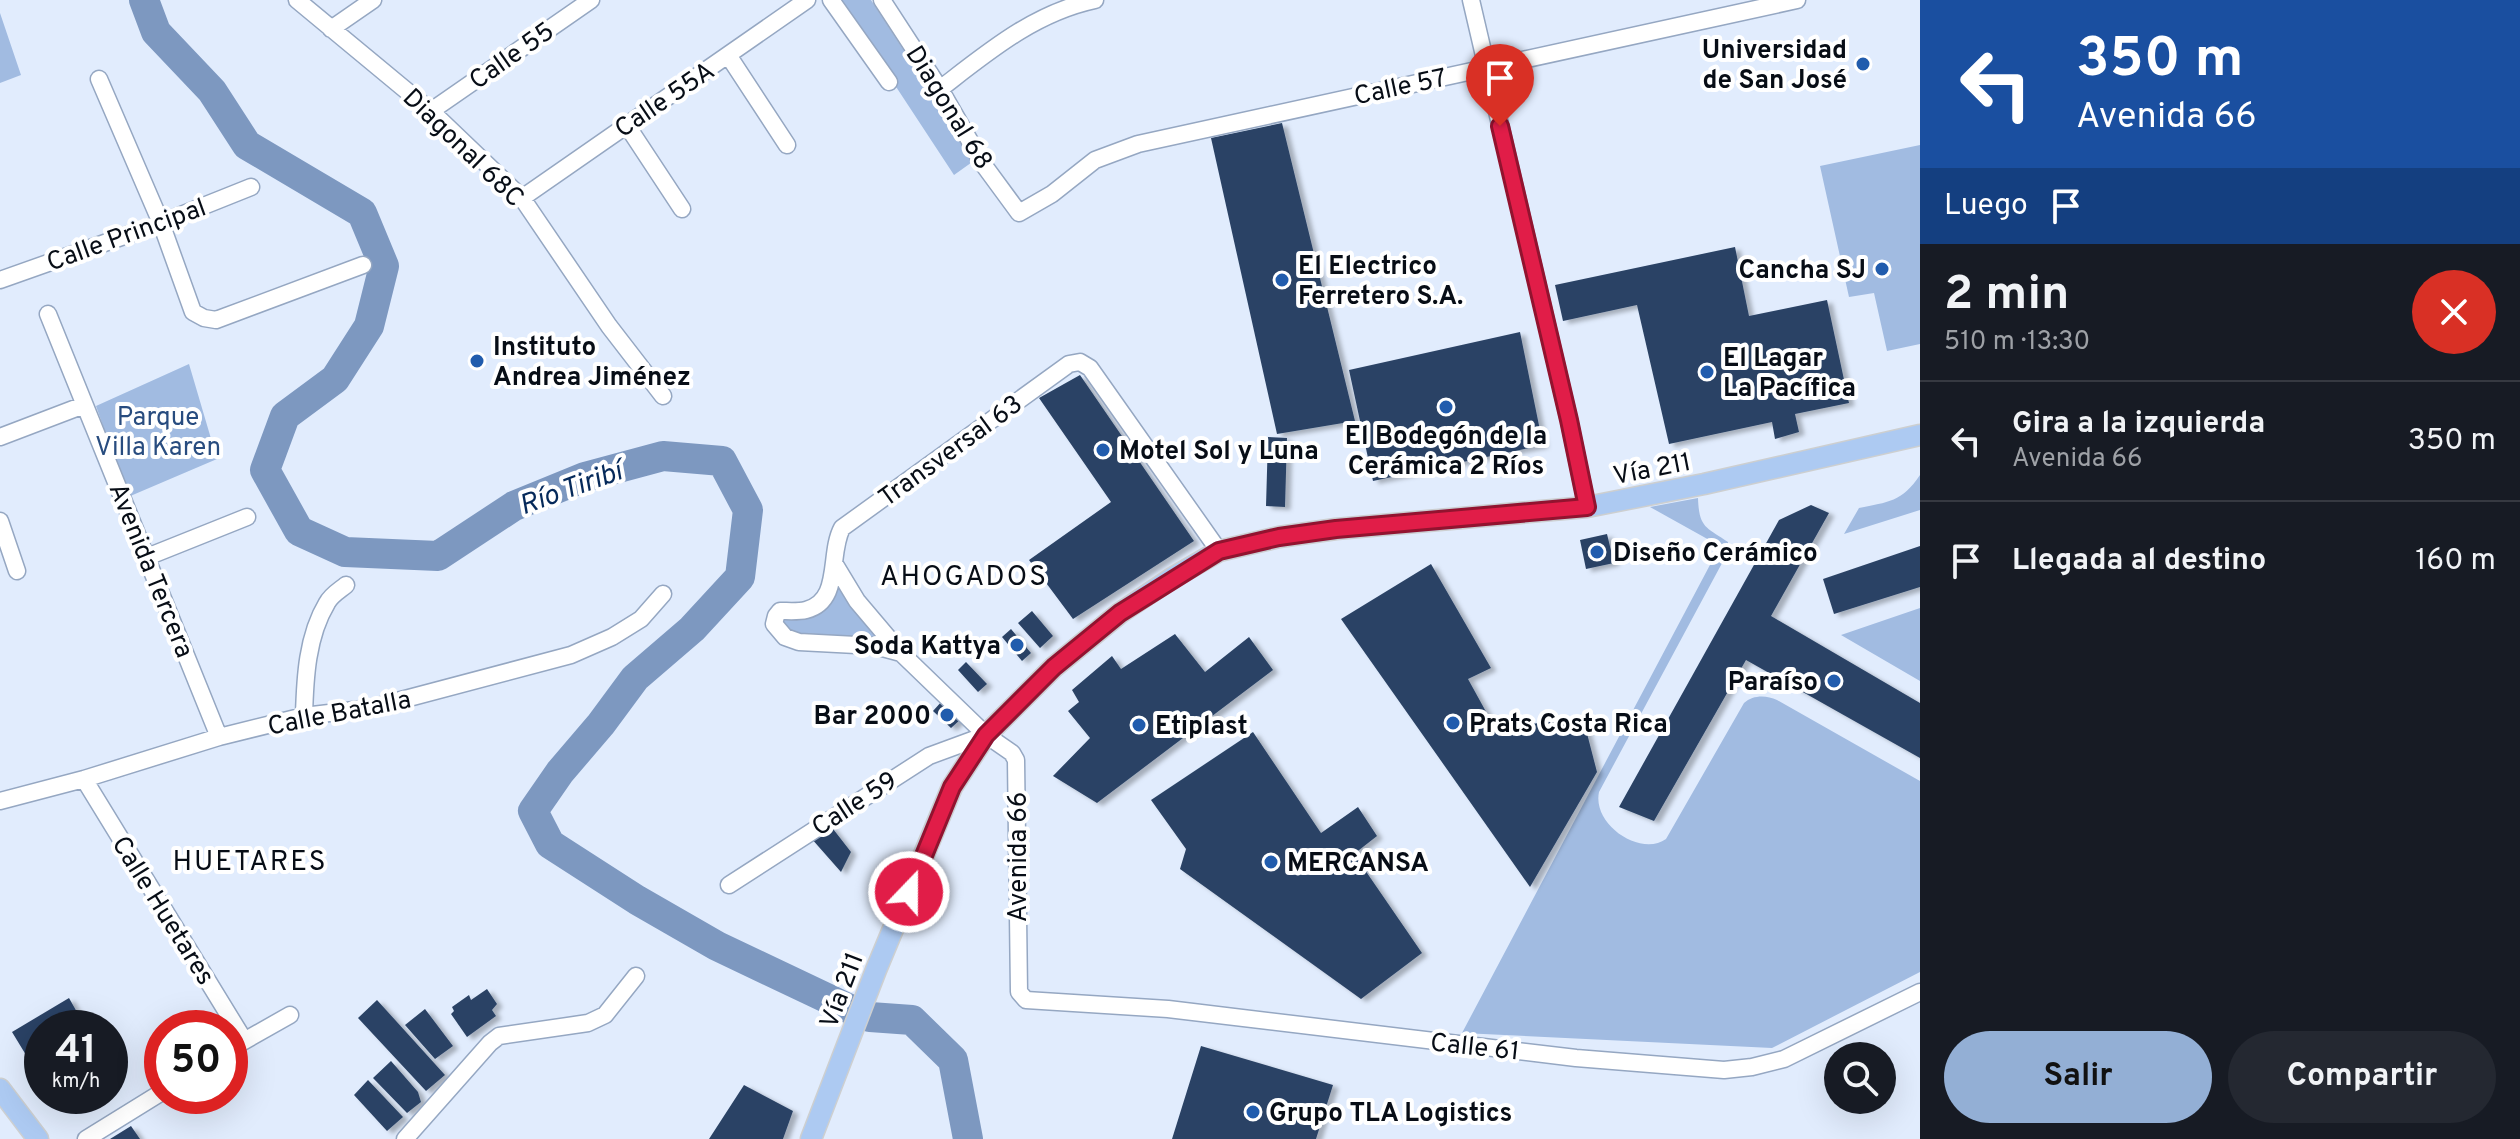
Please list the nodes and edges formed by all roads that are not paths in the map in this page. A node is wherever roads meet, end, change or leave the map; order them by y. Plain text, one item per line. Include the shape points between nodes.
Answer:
1 (297, 0) edge
2 (373, 0) edge
3 (591, 0) edge
4 (807, 0) edge
5 (831, 0) edge
6 (882, 0) edge
7 (1095, 0) edge
8 (1471, 0) edge
9 (1797, 0) edge
10 (331, 29) junction
11 (728, 55) junction
12 (1487, 67) junction
13 (99, 79) dead end
14 (889, 82) dead end
15 (940, 89) junction
16 (431, 111) junction
17 (626, 124) junction
18 (787, 145) dead end
19 (251, 187) dead end
20 (522, 198) junction
21 (682, 209) dead end
22 (1019, 213) joint
23 (161, 223) junction
24 (363, 265) dead end
25 (0, 280) edge
26 (48, 314) dead end
27 (663, 396) dead end
28 (84, 405) junction
29 (1920, 435) edge
30 (0, 437) edge
31 (1587, 507) junction
32 (247, 517) dead end
33 (0, 521) edge
34 (1219, 551) junction
35 (147, 557) junction
36 (834, 563) junction
37 (17, 571) dead end
38 (346, 585) dead end
39 (663, 594) dead end
40 (901, 653) junction
41 (304, 716) junction
42 (986, 735) junction
43 (219, 737) junction
44 (84, 779) junction
45 (0, 801) edge
46 (729, 885) dead end
47 (636, 976) dead end
48 (1019, 992) joint
49 (1920, 992) edge
50 (217, 1010) edge
51 (290, 1015) dead end
52 (248, 1039) edge
53 (0, 1089) edge
54 (144, 1103) edge
55 (38, 1139) edge
56 (86, 1139) edge
57 (405, 1139) edge
58 (811, 1139) edge

1 - 10 street, Diagonal 68C
2 - 10 street
3 - 16 street, Calle 55
4 - 11 street, Calle 55A
5 - 14 street
6 - 15 street, Diagonal 68
7 - 15 street via 1024,27
8 - 12 street
9 - 12 street, Calle 57
10 - 16 street, Diagonal 68C
11 - 17 street, Calle 55A
11 - 18 street
12 - 22 street, Calle 57 via 1138,144 1095,160
12 - 31 street
13 - 23 street
15 - 22 street, Diagonal 68 via 983,164
16 - 20 street, Diagonal 68C
17 - 20 street, Calle 55A
17 - 21 street
19 - 23 street, Calle Principal
20 - 27 street, Diagonal 68C
23 - 24 street via 193,312 204,318 216,320
23 - 25 street, Calle Principal
26 - 28 street, Avenida Tercera
28 - 30 street
28 - 35 street, Avenida Tercera
29 - 31 main road, Vía 211
31 - 34 main road, Vía 211 via 1336,529
32 - 35 street
33 - 37 street
34 - 36 street, Transversal 63 via 1090,368 1080,362 1069,364 842,528
34 - 42 main road, Vía 211 via 1120,613 1054,667
35 - 43 street, Avenida Tercera
36 - 40 street, Avenida 66 via 857,601
36 - 40 street, Transversal 63 via 824,601 806,610 780,611 774,624 785,637 799,642 875,646
38 - 41 street via 329,600 316,628 305,675
39 - 41 street, Calle Batalla via 641,619 571,655 371,708
40 - 42 street, Avenida 66
41 - 43 street, Calle Batalla
42 - 46 street, Calle 59 via 929,756
42 - 48 street, Avenida 66 via 1016,760
42 - 58 main road, Vía 211 via 952,787
43 - 44 street, Calle Batalla
44 - 45 street, Calle Batalla
44 - 50 street, Calle Huetares
47 - 57 street via 605,1015 588,1023 499,1036
48 - 49 street, Calle 61 via 1031,1002 1168,1009 1576,1058 1724,1070 1784,1059
51 - 52 street, Calle Huetares
53 - 55 main road
54 - 56 street

